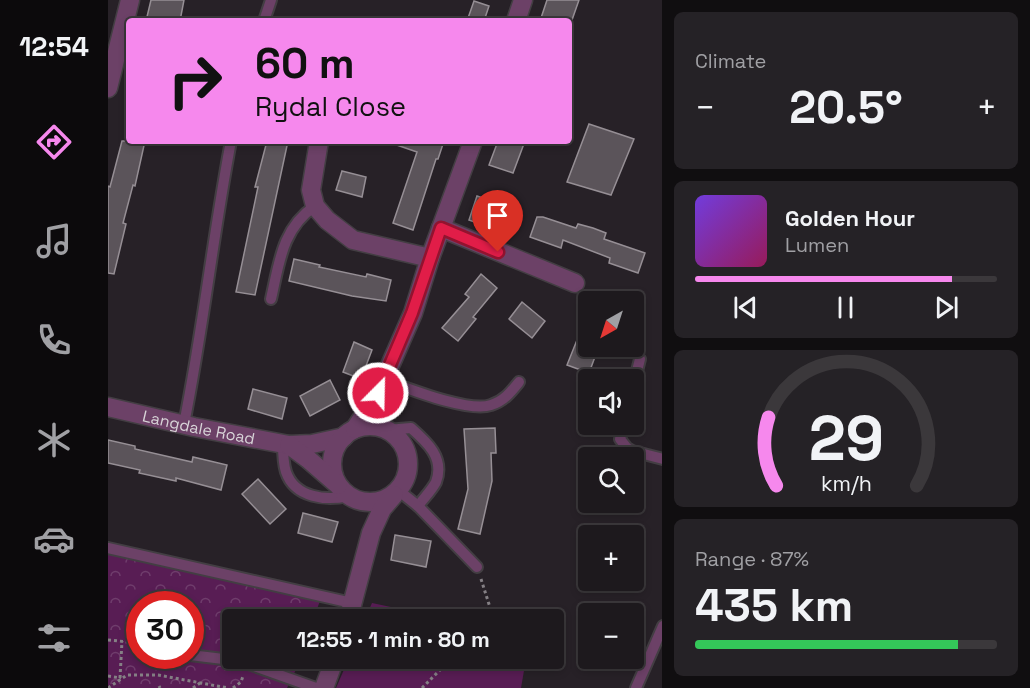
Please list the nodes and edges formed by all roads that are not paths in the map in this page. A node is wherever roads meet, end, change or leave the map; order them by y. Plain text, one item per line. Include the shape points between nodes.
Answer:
1 (130, 0) edge
2 (271, 0) edge
3 (523, 0) edge
4 (265, 18) edge
5 (517, 18) edge
6 (108, 88) edge
7 (230, 144) edge
8 (319, 144) edge
9 (471, 144) edge
10 (315, 206) junction
11 (441, 228) junction
12 (430, 258) junction
13 (575, 283) dead end
14 (271, 299) dead end
15 (640, 359) dead end
16 (638, 369) edge
17 (519, 382) dead end
18 (381, 386) junction
19 (108, 407) edge
20 (184, 424) junction
21 (383, 429) junction
22 (350, 433) junction
23 (621, 435) edge
24 (286, 444) junction
25 (662, 459) edge
26 (397, 492) junction
27 (350, 495) junction
28 (418, 506) junction
29 (371, 533) junction
30 (108, 548) edge
31 (477, 567) road end
32 (342, 609) edge
33 (351, 609) edge
34 (662, 628) edge
35 (204, 657) edge
36 (331, 669) edge
37 (316, 688) edge
38 (324, 688) edge
39 (636, 688) edge

1 - 6 street
2 - 4 lane
3 - 5 street
7 - 20 lane
8 - 10 street via 311,190
9 - 11 street
10 - 12 street via 352,240
10 - 14 lane via 286,238
11 - 12 street
11 - 13 street
12 - 18 street
15 - 16 lane
17 - 18 lane via 505,398 489,406 469,406
18 - 21 street
18 - 22 street
19 - 20 street, Langdale Road
20 - 24 street, Langdale Road
21 - 22 street via 365,426
21 - 26 street via 398,438 409,464
21 - 28 lane via 411,428 430,445 438,462 436,482
22 - 24 street, Langdale Road via 312,444
22 - 27 street via 337,445 332,458 333,473
23 - 25 lane via 627,448
24 - 27 street, Langdale Road
24 - 27 lane via 286,474 299,490 321,499
26 - 27 street via 384,500
26 - 28 lane
26 - 29 street via 382,509
27 - 29 street via 370,515
28 - 31 lane
29 - 33 street
30 - 32 lane
34 - 39 lane
35 - 37 lane via 240,661
36 - 38 street

